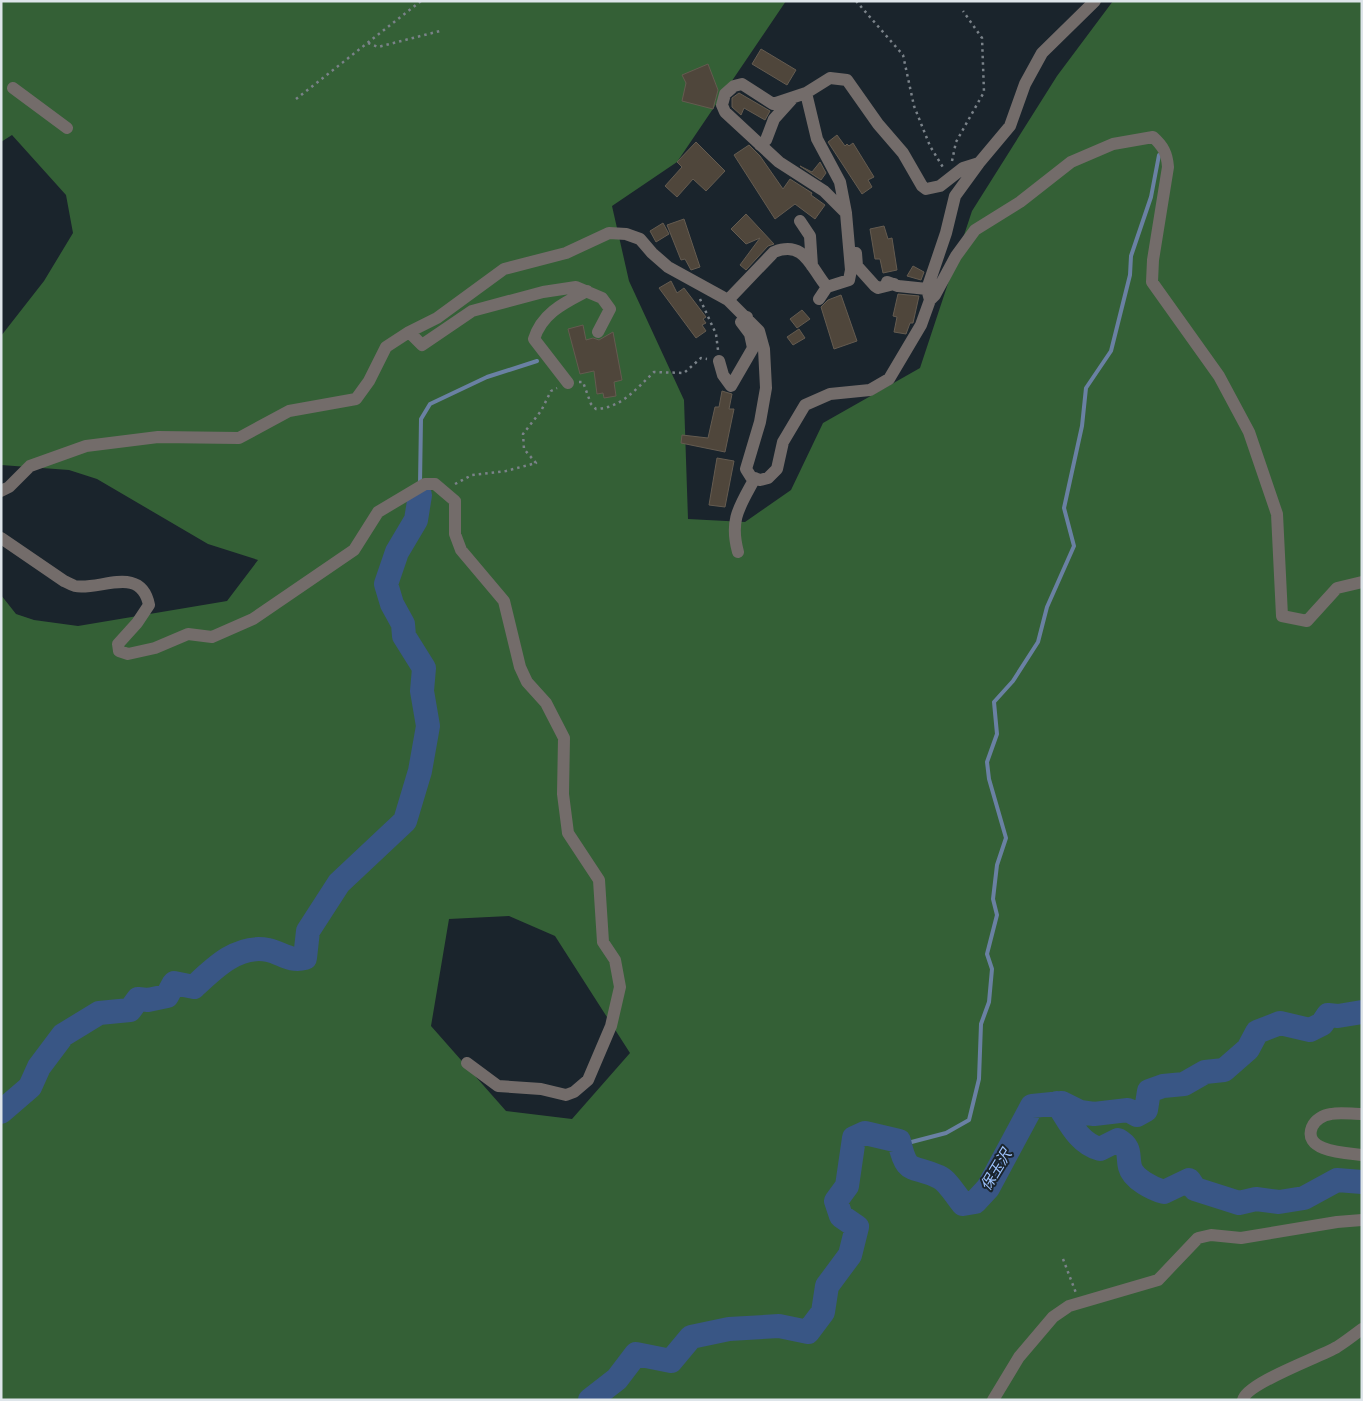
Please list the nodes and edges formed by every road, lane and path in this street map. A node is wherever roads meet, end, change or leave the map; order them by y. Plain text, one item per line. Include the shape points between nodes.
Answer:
1 (422, 1) edge
2 (856, 1) edge
3 (1095, 1) edge
4 (963, 12) dead end
5 (440, 31) dead end
6 (368, 43) junction
7 (13, 88) dead end
8 (806, 93) junction
9 (296, 99) dead end
10 (792, 99) junction
11 (67, 128) dead end
12 (760, 145) junction
13 (979, 163) junction
14 (949, 179) junction
15 (846, 214) junction
16 (800, 221) dead end
17 (849, 244) junction
18 (812, 266) junction
19 (690, 280) junction
20 (827, 287) junction
21 (587, 291) junction
22 (928, 295) junction
23 (819, 299) dead end
24 (728, 300) junction
25 (747, 317) junction
26 (409, 332) junction
27 (598, 332) dead end
28 (719, 361) junction
29 (568, 383) junction
30 (755, 478) junction
31 (1, 491) edge
32 (447, 493) junction
33 (1, 538) edge
34 (738, 552) dead end
35 (1362, 582) edge
36 (467, 1062) dead end
37 (1362, 1114) edge
38 (1362, 1154) edge
39 (1362, 1220) edge
40 (1063, 1259) dead end
41 (1080, 1303) junction
42 (1362, 1329) edge
43 (993, 1400) edge
44 (1243, 1400) edge

1 - 6 path
2 - 14 path via 903,56 914,106 930,146
3 - 13 street via 1042,53 1025,84 1010,126
4 - 14 path via 982,38 984,92 956,142
5 - 6 path via 378,47
6 - 9 path
7 - 11 street
8 - 10 street
8 - 14 street via 830,78 847,80 903,153 922,186 931,189
8 - 15 street via 817,139 840,182
10 - 12 street via 774,119 766,140
10 - 12 street via 773,104 742,84 725,94 722,105 725,112
12 - 15 street via 779,162 824,191
13 - 14 street via 963,168
13 - 22 street via 955,196
15 - 17 street
16 - 18 street via 810,236
17 - 20 street via 849,280
17 - 22 street via 856,245 858,266 874,286 878,288 888,282
18 - 20 street
18 - 24 street via 801,251 792,248 774,252
19 - 24 street
19 - 26 street via 663,262 640,239 609,233 566,252 504,270 437,318
19 - 28 path via 716,334
20 - 23 street
21 - 26 street via 576,287 543,292 472,311 422,345
21 - 27 street via 602,298 610,309
21 - 29 street via 549,314 534,339
22 - 30 street via 920,325 889,379 870,390 830,394 805,405 783,442 777,469 768,478
22 - 35 street via 935,295 956,256 975,230 1020,202 1071,162 1113,144 1153,137 1162,144 1168,167 1152,282 1219,376 1249,432 1277,514 1282,616 1307,621 1337,588
24 - 25 street
25 - 28 street via 741,322 750,334 753,348 731,386
25 - 30 street via 759,331 764,349 766,388 746,469
26 - 31 street via 386,347 369,382 356,399 289,411 239,438 158,438 86,446 30,466
28 - 29 path via 715,364 710,359 701,358 684,373 654,372 615,407 605,409 596,410 591,404 583,382
29 - 32 path via 551,391 541,411 522,434 524,449 536,463 472,475 450,486
30 - 34 street via 735,514
32 - 33 street via 435,484 424,484 405,494 378,512 354,550 254,618 212,637 188,634 155,648 128,654 119,651 118,644 149,606 143,591 121,580 75,586
32 - 36 street via 455,501 454,525 460,550 504,602 520,667 527,682 546,703 564,738 563,794 568,833 599,880 603,942 614,960 620,987 611,1026 588,1080 574,1092 566,1095 541,1089 498,1086
37 - 38 street via 1322,1116 1314,1124 1311,1135 1313,1142 1320,1147
39 - 41 street via 1241,1238 1211,1235 1198,1238 1158,1280
40 - 41 path
41 - 43 street via 1053,1317 1019,1357
42 - 44 street via 1298,1367 1260,1382 1244,1395

